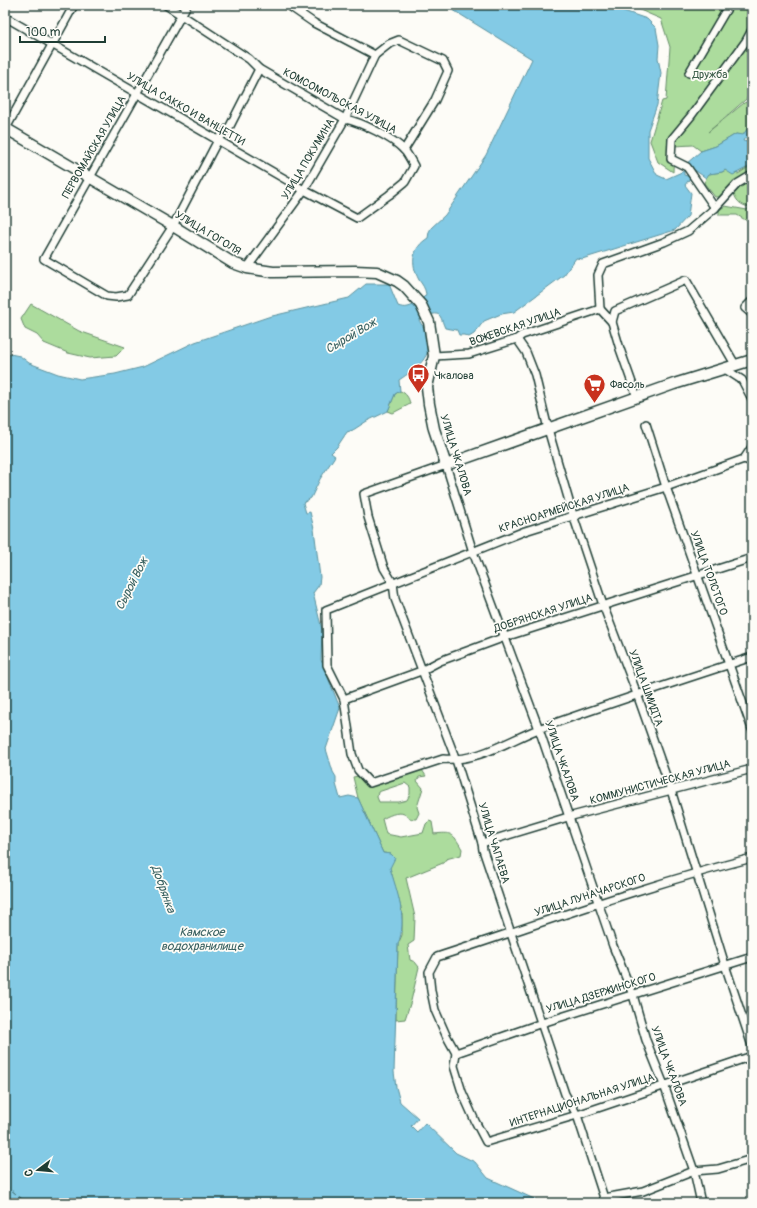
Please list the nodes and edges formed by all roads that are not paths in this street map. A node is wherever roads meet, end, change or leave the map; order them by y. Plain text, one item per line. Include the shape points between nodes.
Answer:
1 (74, 5) edge
2 (166, 5) edge
3 (187, 5) edge
4 (288, 5) edge
5 (729, 5) edge
6 (181, 15) junction
7 (5, 17) edge
8 (752, 30) edge
9 (52, 45) junction
10 (375, 55) junction
11 (259, 69) junction
12 (688, 73) dead end
13 (138, 93) junction
14 (345, 119) junction
15 (5, 129) edge
16 (218, 140) junction
17 (404, 150) junction
18 (752, 175) edge
19 (89, 177) junction
20 (304, 190) junction
21 (715, 208) junction
22 (173, 226) junction
23 (247, 268) junction
24 (752, 301) edge
25 (600, 309) junction
26 (752, 314) edge
27 (429, 322) joint
28 (612, 322) junction
29 (517, 339) junction
30 (434, 356) junction
31 (752, 360) edge
32 (736, 366) junction
33 (724, 369) junction
34 (637, 397) junction
35 (752, 399) edge
36 (646, 424) dead end
37 (548, 429) junction
38 (752, 447) edge
39 (744, 460) junction
40 (752, 462) edge
41 (446, 465) junction
42 (666, 487) junction
43 (574, 515) junction
44 (472, 552) junction
45 (752, 558) edge
46 (698, 575) junction
47 (393, 583) junction
48 (603, 605) junction
49 (505, 636) junction
50 (752, 657) edge
51 (729, 664) junction
52 (421, 671) junction
53 (637, 694) junction
54 (344, 699) junction
55 (539, 729) junction
56 (752, 729) edge
57 (456, 760) junction
58 (752, 769) edge
59 (670, 790) junction
60 (568, 817) junction
61 (482, 843) junction
62 (752, 858) edge
63 (696, 872) junction
64 (598, 903) junction
65 (512, 933) junction
66 (752, 957) edge
67 (725, 965) junction
68 (633, 995) junction
69 (542, 1023) junction
70 (752, 1046) edge
71 (456, 1053) junction
72 (752, 1056) edge
73 (664, 1086) junction
74 (577, 1115) junction
75 (752, 1159) edge
76 (694, 1171) junction
77 (701, 1203) edge

1 - 9 street
2 - 6 street, КОМСОМОЛЬСКАЯ УЛИЦА
3 - 6 street, ПЕРВОМАЙСКАЯ УЛИЦА
4 - 10 street via 314,23
5 - 12 street
6 - 11 street, КОМСОМОЛЬСКАЯ УЛИЦА via 249,59
6 - 13 street, ПЕРВОМАЙСКАЯ УЛИЦА
7 - 9 street, УЛИЦА САККО И ВАНЦЕТТИ
8 - 21 street via 672,139 671,159 686,167
9 - 13 street, УЛИЦА САККО И ВАНЦЕТТИ
9 - 15 street
10 - 14 street, УЛИЦА ПОКУМИНА
10 - 17 street via 399,40 443,61 448,70 434,100
11 - 14 street, КОМСОМОЛЬСКАЯ УЛИЦА
11 - 16 street via 230,126
13 - 16 street, УЛИЦА САККО И ВАНЦЕТТИ
13 - 19 street, ПЕРВОМАЙСКАЯ УЛИЦА
14 - 17 street, КОМСОМОЛЬСКАЯ УЛИЦА via 386,137
14 - 20 street, УЛИЦА ПОКУМИНА
15 - 19 main road, УЛИЦА ГОГОЛЯ
16 - 20 street, УЛИЦА САККО И ВАНЦЕТТИ
16 - 22 street
17 - 20 street, УЛИЦА САККО И ВАНЦЕТТИ via 414,166 405,182 356,218
18 - 21 street via 737,184
19 - 22 main road, УЛИЦА ГОГОЛЯ
19 - 22 street, ПЕРВОМАЙСКАЯ УЛИЦА via 44,259 107,296 128,295
20 - 23 street, УЛИЦА ПОКУМИНА
21 - 25 street via 688,231 603,264 598,275
22 - 23 main road, УЛИЦА ГОГОЛЯ via 233,263
23 - 27 main road, УЛИЦА ГОГОЛЯ via 273,272 377,272 400,284 415,297
24 - 26 street via 746,308
25 - 28 street
25 - 29 street, ВОЖЕВСКАЯ УЛИЦА via 522,335
27 - 30 main road, УЛИЦА ЧКАЛОВА
28 - 32 street via 615,311 686,280
28 - 34 street
29 - 30 street, ВОЖЕВСКАЯ УЛИЦА via 468,354
29 - 37 street, УЛИЦА ШМИДТА via 526,352 535,375
30 - 41 main road, УЛИЦА ЧКАЛОВА via 427,387 434,429
31 - 32 main road
32 - 33 main road
33 - 34 main road
33 - 35 street via 742,380
34 - 37 main road
36 - 42 street, УЛИЦА ТОЛСТОГО
37 - 41 main road
37 - 43 street, УЛИЦА ШМИДТА
38 - 39 street
39 - 40 street
39 - 42 street, КРАСНОАРМЕЙСКАЯ УЛИЦА
41 - 44 street, УЛИЦА ЧКАЛОВА
41 - 47 street, УЛИЦА ЧАПАЕВА via 364,494 368,517 384,568
42 - 43 street, КРАСНОАРМЕЙСКАЯ УЛИЦА
42 - 46 street, УЛИЦА ТОЛСТОГО
43 - 44 street, КРАСНОАРМЕЙСКАЯ УЛИЦА via 525,530
43 - 48 street, УЛИЦА ШМИДТА
44 - 47 street, КРАСНОАРМЕЙСКАЯ УЛИЦА
44 - 49 street, УЛИЦА ЧКАЛОВА
45 - 46 street, ДОБРЯНСКАЯ УЛИЦА
46 - 48 street, ДОБРЯНСКАЯ УЛИЦА
46 - 51 street, УЛИЦА ТОЛСТОГО
47 - 52 street, УЛИЦА ЧАПАЕВА via 395,599
47 - 54 street, КРАСНОАРМЕЙСКАЯ УЛИЦА via 326,610 327,665
48 - 49 street, ДОБРЯНСКАЯ УЛИЦА
48 - 53 street, УЛИЦА ШМИДТА
49 - 52 street, ДОБРЯНСКАЯ УЛИЦА
49 - 55 street, УЛИЦА ЧКАЛОВА
50 - 51 street
51 - 53 street
51 - 56 street, УЛИЦА ТОЛСТОГО
52 - 54 street, ДОБРЯНСКАЯ УЛИЦА
52 - 57 street, УЛИЦА ЧАПАЕВА
53 - 55 street
53 - 59 street, УЛИЦА ШМИДТА
54 - 57 street via 352,754 358,770 370,784 443,759
55 - 57 street via 494,750
55 - 60 street, УЛИЦА ЧКАЛОВА
57 - 61 street, УЛИЦА ЧАПАЕВА
58 - 59 street, КОММУНИСТИЧЕСКАЯ УЛИЦА
59 - 60 street, КОММУНИСТИЧЕСКАЯ УЛИЦА
59 - 63 street, УЛИЦА ШМИДТА
60 - 61 street, КОММУНИСТИЧЕСКАЯ УЛИЦА
60 - 64 street, УЛИЦА ЧКАЛОВА
61 - 65 street, УЛИЦА ЧАПАЕВА
62 - 63 street, УЛИЦА ЛУНАЧАРСКОГО
63 - 64 street, УЛИЦА ЛУНАЧАРСКОГО
63 - 67 street, УЛИЦА ШМИДТА
64 - 65 street, УЛИЦА ЛУНАЧАРСКОГО
64 - 68 street, УЛИЦА ЧКАЛОВА
65 - 69 street, УЛИЦА ЧАПАЕВА
65 - 71 street, УЛИЦА ЛУНАЧАРСКОГО via 437,957 429,972 435,1010
66 - 67 street, УЛИЦА ДЗЕРЖИНСКОГО
67 - 68 street, УЛИЦА ДЗЕРЖИНСКОГО
67 - 70 street, УЛИЦА ШМИДТА
68 - 69 street, УЛИЦА ДЗЕРЖИНСКОГО
68 - 73 street, УЛИЦА ЧКАЛОВА via 646,1040
69 - 71 street, УЛИЦА ДЗЕРЖИНСКОГО
69 - 74 street, УЛИЦА ЧАПАЕВА via 565,1094
71 - 74 street, ИНТЕРНАЦИОНАЛЬНАЯ УЛИЦА via 454,1066 462,1092 486,1142
72 - 73 street, ИНТЕРНАЦИОНАЛЬНАЯ УЛИЦА
73 - 74 street, ИНТЕРНАЦИОНАЛЬНАЯ УЛИЦА
73 - 76 street, УЛИЦА ЧКАЛОВА
74 - 76 street, УЛИЦА ЧАПАЕВА via 604,1198 643,1191
75 - 76 street via 718,1169
76 - 77 street, УЛИЦА ЧКАЛОВА

